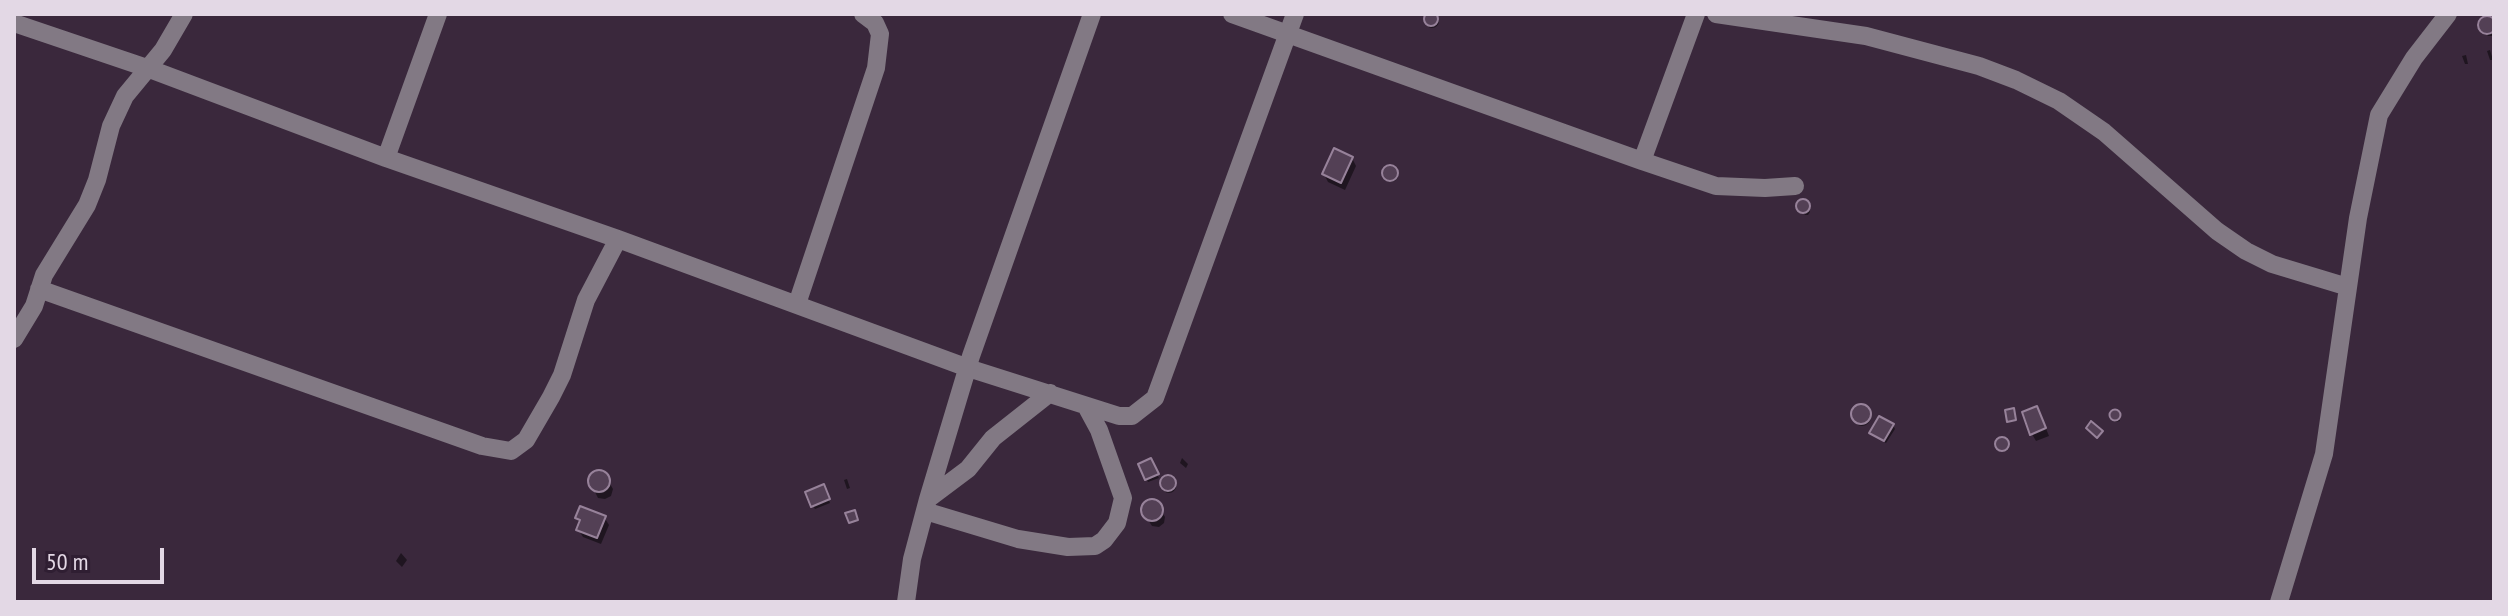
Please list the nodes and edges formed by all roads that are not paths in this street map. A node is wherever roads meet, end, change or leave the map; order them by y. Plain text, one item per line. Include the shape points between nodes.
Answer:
1 (184, 14) edge
2 (438, 14) edge
3 (863, 14) edge
4 (1092, 14) edge
5 (1232, 14) edge
6 (1295, 14) edge
7 (1696, 14) edge
8 (1716, 14) edge
9 (2448, 14) edge
10 (14, 23) edge
11 (1289, 33) junction
12 (147, 68) junction
13 (386, 158) junction
14 (1642, 161) junction
15 (1795, 186) dead end
16 (618, 239) junction
17 (2348, 287) junction
18 (39, 289) junction
19 (797, 304) junction
20 (14, 339) edge
21 (968, 368) junction
22 (1050, 393) junction
23 (1086, 406) junction
24 (926, 505) junction
25 (906, 602) edge
26 (2279, 602) edge

1 - 12 street
2 - 13 street
3 - 19 street via 880,34 876,68
4 - 21 street
5 - 11 street
6 - 11 street
7 - 14 street
8 - 17 street via 1866,36 2016,80 2104,132 2246,251
9 - 17 street via 2379,115
10 - 12 street
11 - 14 street
11 - 23 street via 1155,398 1132,416
12 - 13 street
12 - 18 street via 125,96 87,205
13 - 16 street
14 - 15 street via 1716,186
16 - 18 street via 586,300 551,397 526,440 511,451 482,446
16 - 19 street
17 - 26 street via 2324,454
18 - 20 street
19 - 21 street
21 - 22 street
21 - 24 street
22 - 23 street
22 - 24 street via 993,438 968,469
23 - 24 street via 1123,498 1117,523 1095,546 1018,539
24 - 25 street

